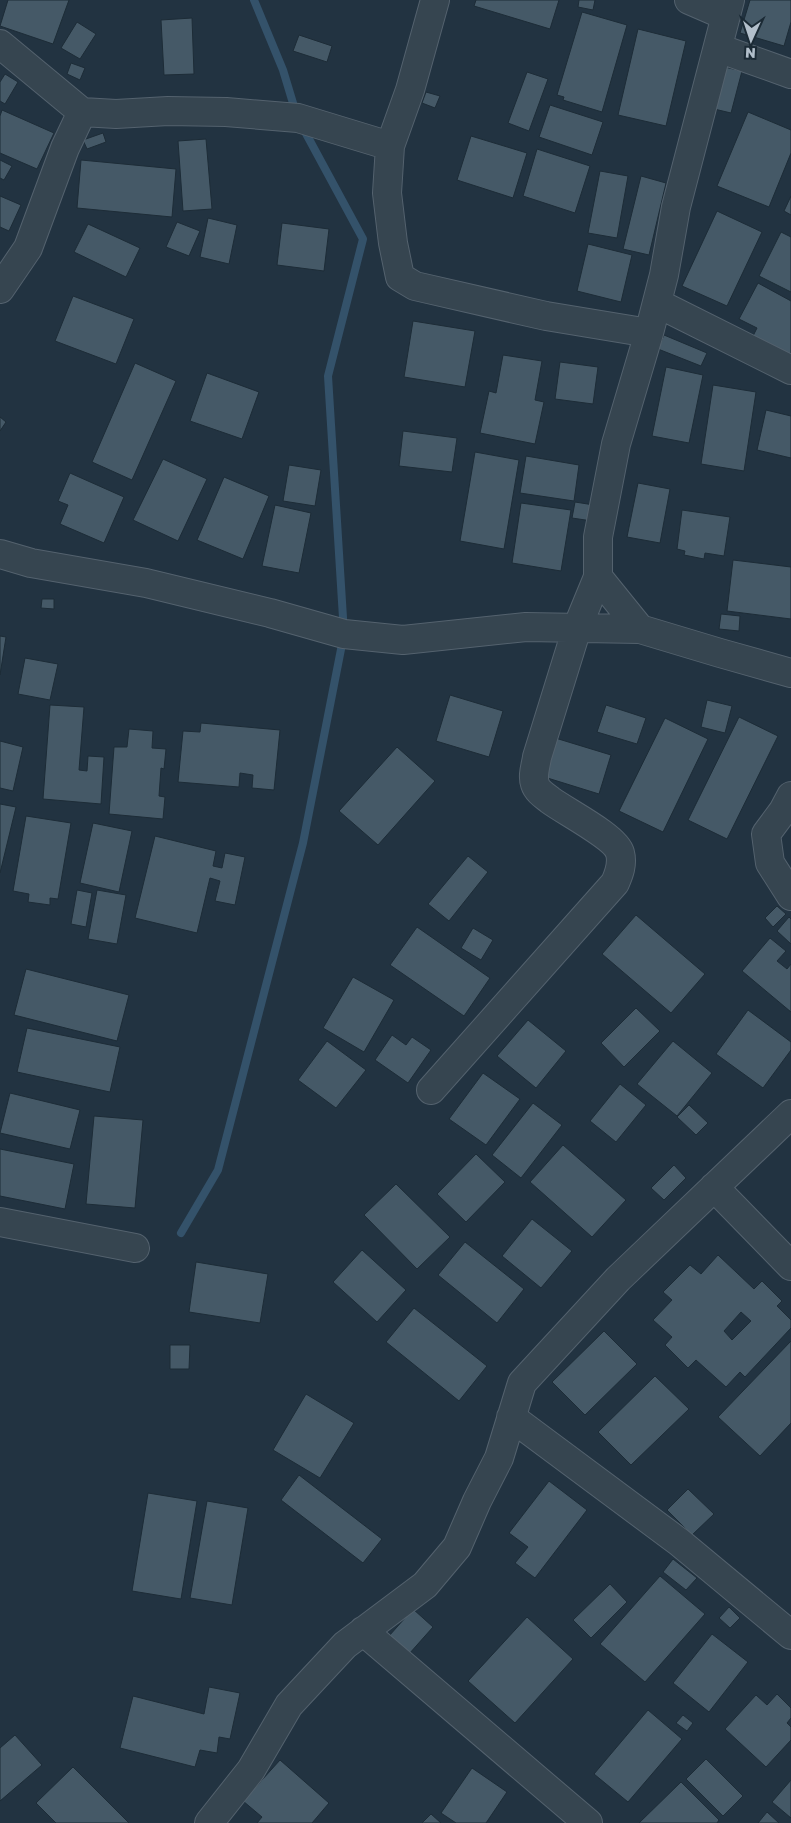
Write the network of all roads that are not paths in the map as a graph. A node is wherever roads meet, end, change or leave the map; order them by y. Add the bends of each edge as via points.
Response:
1 (435, 0) edge
2 (689, 0) edge
3 (728, 8) edge
4 (0, 44) edge
5 (718, 48) junction
6 (791, 74) edge
7 (82, 112) junction
8 (390, 146) junction
9 (0, 289) edge
10 (657, 303) junction
11 (649, 333) junction
12 (791, 370) edge
13 (0, 554) edge
14 (598, 577) junction
15 (577, 628) junction
16 (640, 629) junction
17 (791, 673) edge
18 (791, 796) edge
19 (791, 896) edge
20 (431, 1090) dead end
21 (791, 1114) edge
22 (714, 1187) junction
23 (0, 1222) edge
24 (135, 1248) dead end
25 (791, 1266) edge
26 (511, 1417) junction
27 (363, 1631) junction
28 (791, 1635) edge
29 (209, 1823) edge
30 (588, 1823) edge

1 - 8 street via 410,90
2 - 3 street
3 - 5 street
4 - 7 street
5 - 6 street
5 - 10 street via 676,206
7 - 8 street via 226,112 298,118
7 - 9 street via 65,148 28,248
8 - 11 street via 387,193 400,277 415,286 546,316
10 - 11 street
10 - 12 street
11 - 14 street via 616,444 598,537
13 - 15 street via 31,563 146,583 344,634 403,640 526,627
14 - 15 street
14 - 16 street
15 - 16 street
15 - 20 street via 537,757 535,784 540,792 559,806 614,842 620,853 620,874
16 - 17 street
18 - 19 street via 766,834 770,863
21 - 22 street
22 - 25 street
22 - 26 street via 618,1279 522,1383
23 - 24 street
26 - 27 street via 499,1458 457,1547 425,1585
26 - 28 street via 679,1542
27 - 29 street via 345,1645 289,1705 251,1770
27 - 30 street

